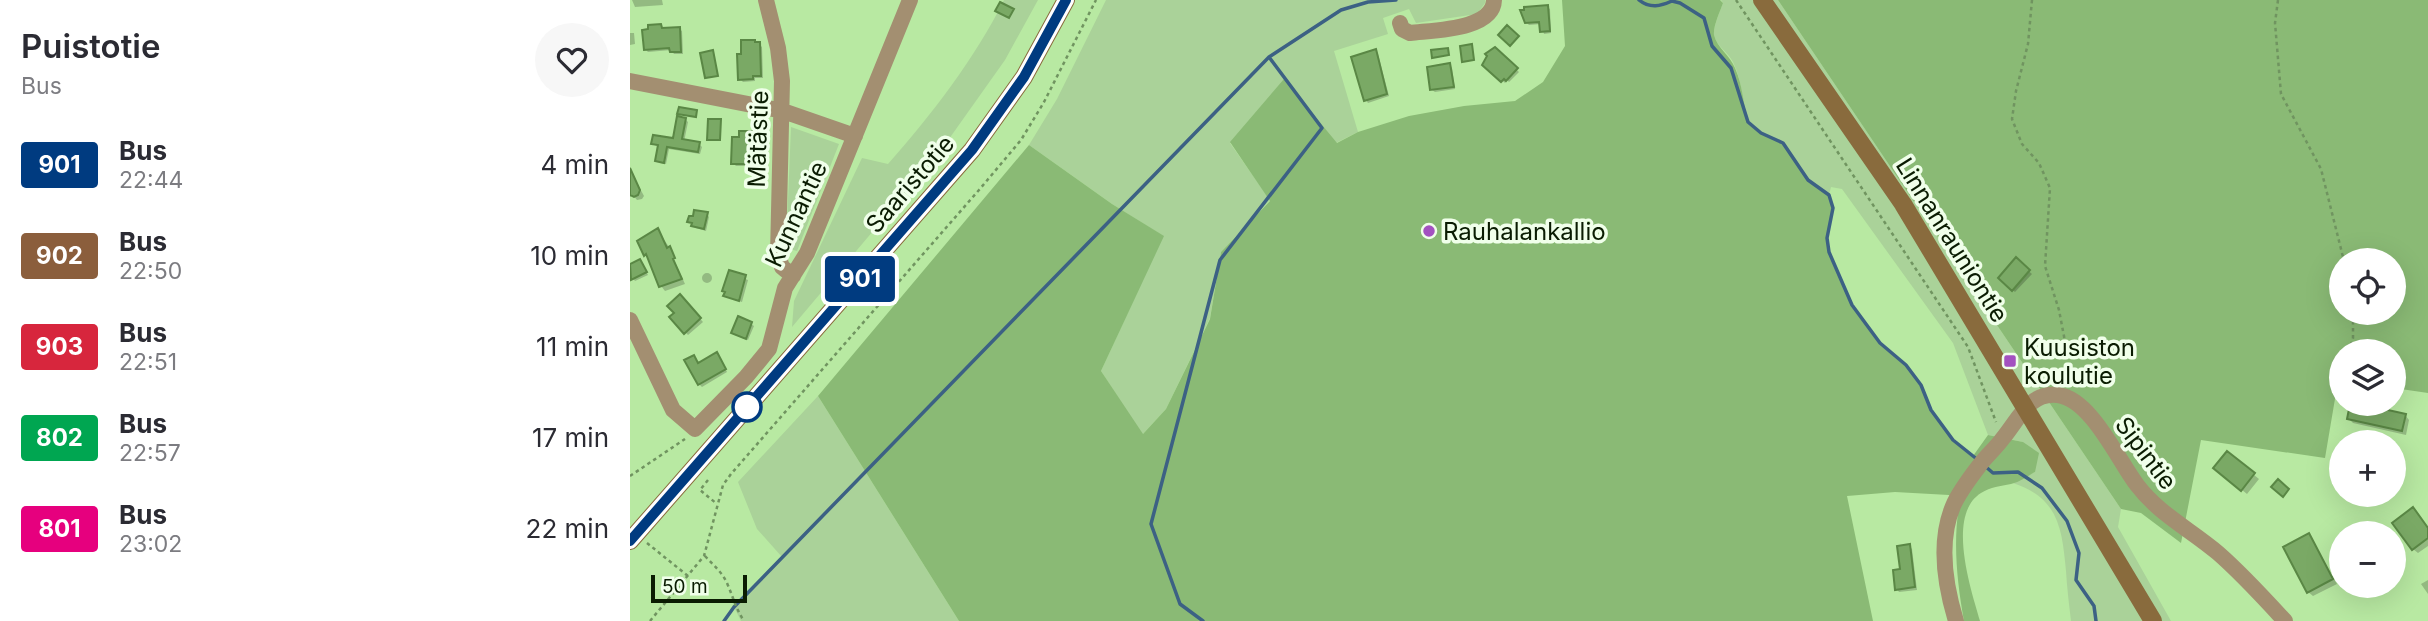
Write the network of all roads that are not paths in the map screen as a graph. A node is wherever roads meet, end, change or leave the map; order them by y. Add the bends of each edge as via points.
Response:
1 (766, 0) edge
2 (911, 0) edge
3 (1066, 0) edge
4 (1494, 0) edge
5 (1762, 0) edge
6 (1400, 23) dead end
7 (630, 81) edge
8 (783, 111) junction
9 (855, 136) junction
10 (793, 276) junction
11 (630, 320) edge
12 (2026, 407) junction
13 (638, 541) edge
14 (1956, 621) edge
15 (2153, 621) edge
16 (2286, 621) edge

1 - 8 street, Mätästie via 778,48
2 - 9 street, Kunnantie
3 - 13 street, Saaristotie via 1024,77 972,150
4 - 6 street via 1490,13 1473,24 1410,33
5 - 12 street, Linnanrauniontie via 1903,204
7 - 8 street
8 - 9 street
8 - 10 street, Mätästie via 777,244 782,267
9 - 10 street, Kunnantie
10 - 11 street, Kunnantie via 785,288 769,348 695,429 673,410
12 - 14 street via 1953,506 1945,533 1946,589
12 - 15 street, Linnanrauniontie
12 - 16 street, Sipintie via 2047,395 2070,398 2081,406 2148,498 2219,554

